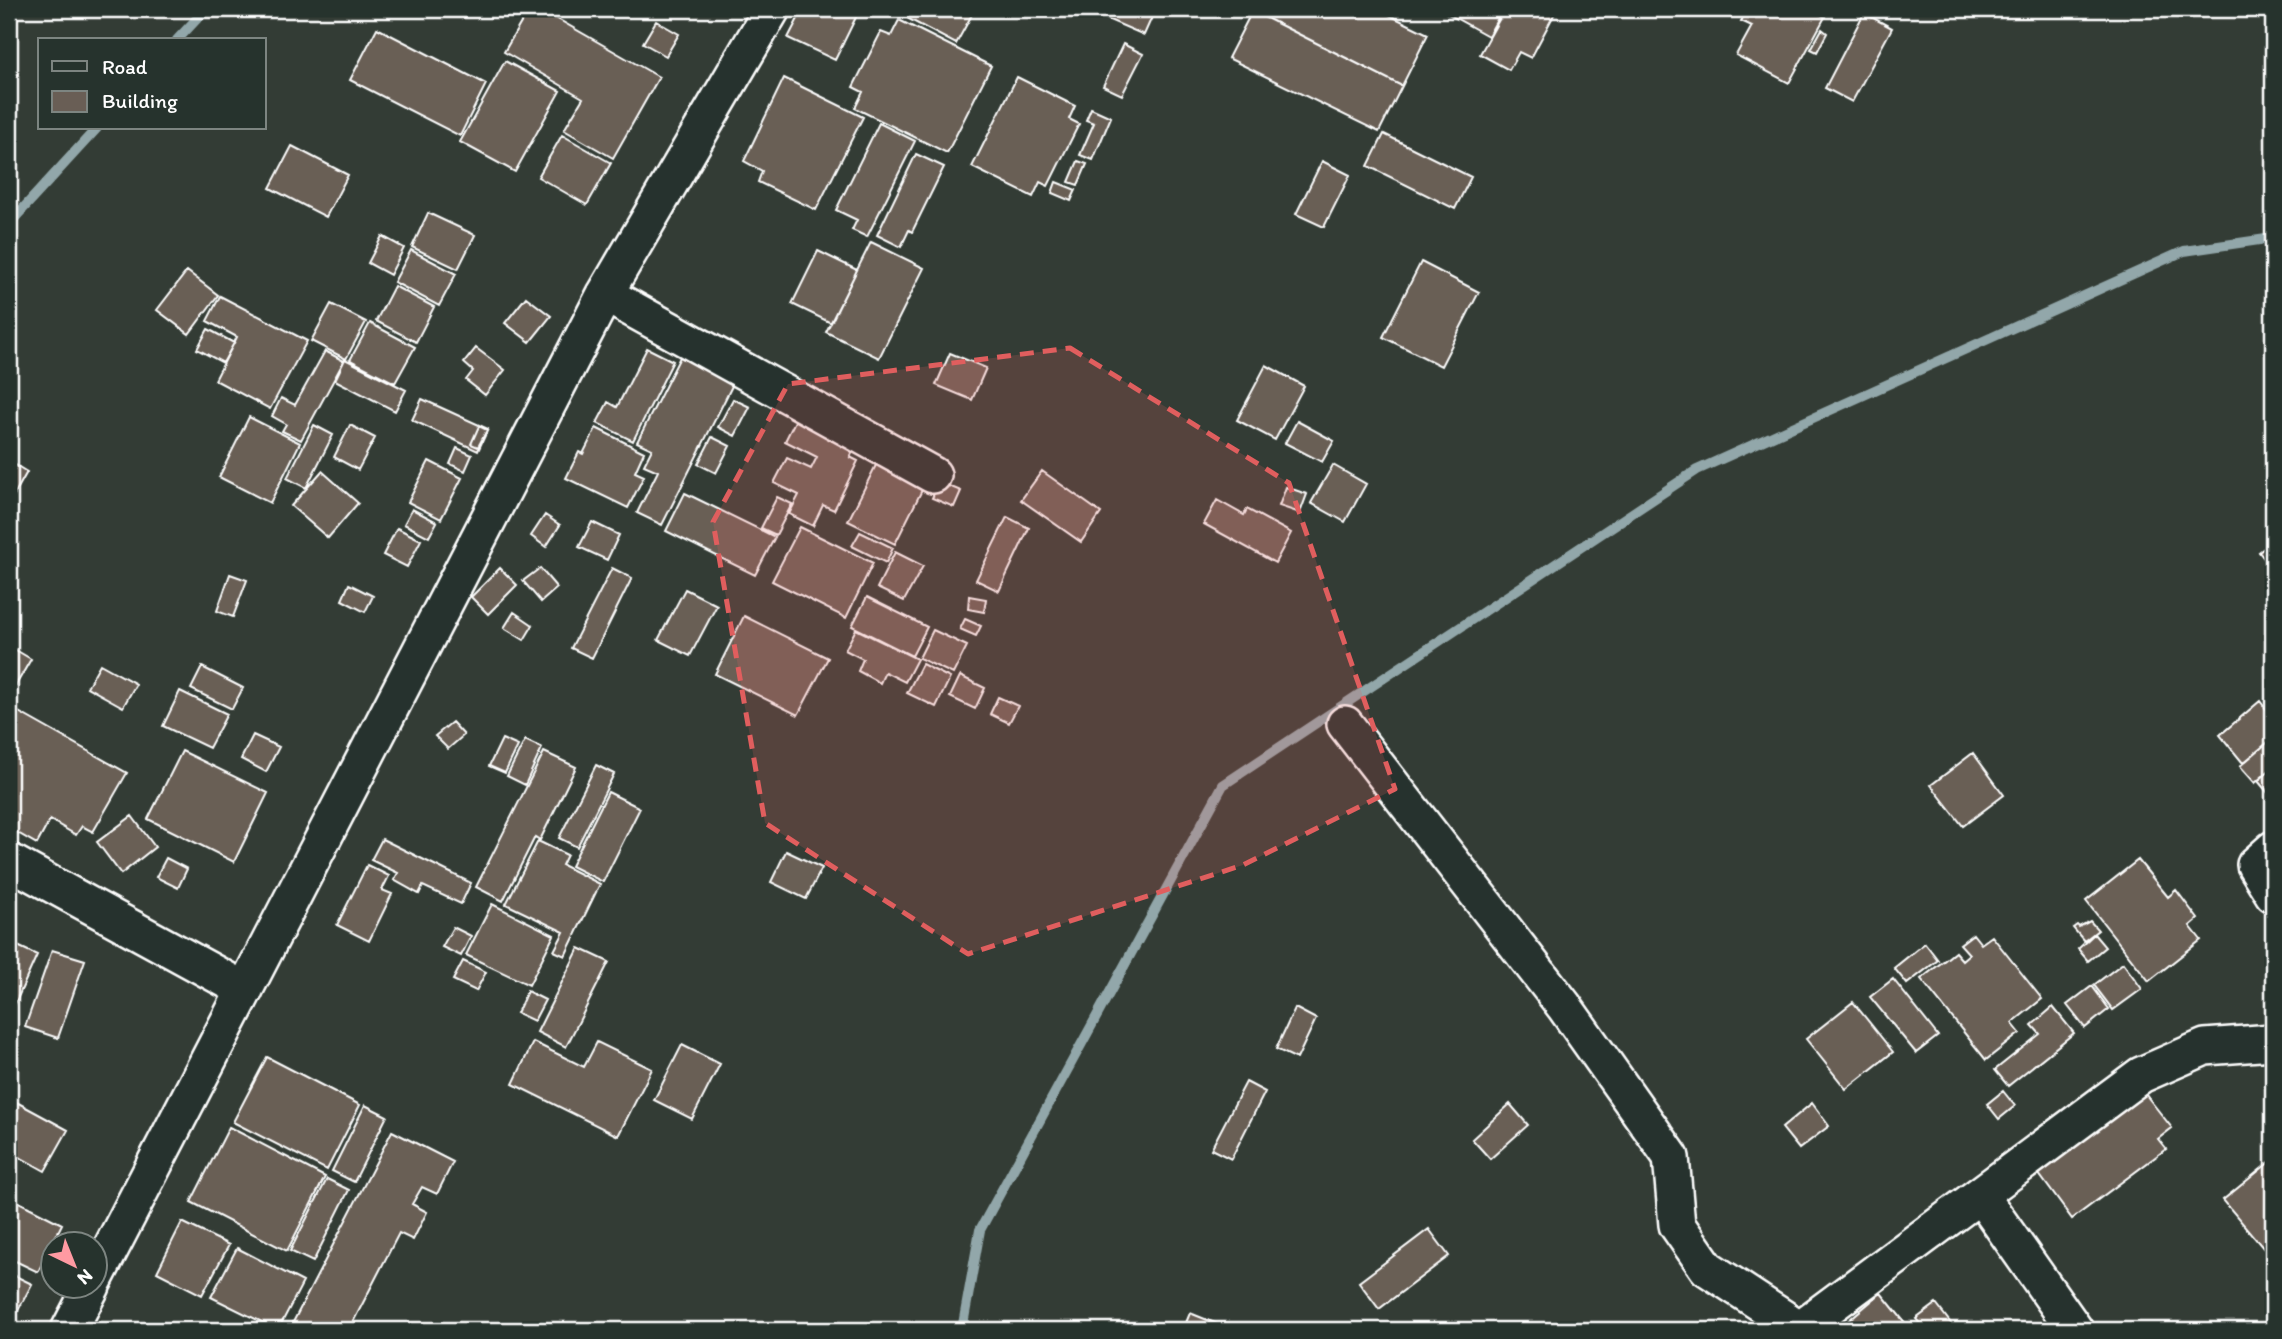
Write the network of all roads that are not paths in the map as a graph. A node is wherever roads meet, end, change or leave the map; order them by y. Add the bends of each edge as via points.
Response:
1 (772, 9) edge
2 (606, 294) junction
3 (933, 475) dead end
4 (1345, 724) dead end
5 (2273, 849) edge
6 (9, 861) edge
7 (2273, 894) edge
8 (245, 990) junction
9 (2273, 1042) edge
10 (1981, 1196) junction
11 (108, 1254) edge
12 (85, 1300) edge
13 (1799, 1329) edge
14 (69, 1330) edge
15 (2075, 1330) edge

1 - 2 street
2 - 3 street
2 - 8 street
4 - 13 street via 1564,1006 1671,1157 1677,1225 1707,1268
5 - 7 street via 2255,865
6 - 8 street
8 - 11 street
9 - 10 street via 2205,1047 2141,1074
10 - 13 street
10 - 15 street
12 - 14 street

